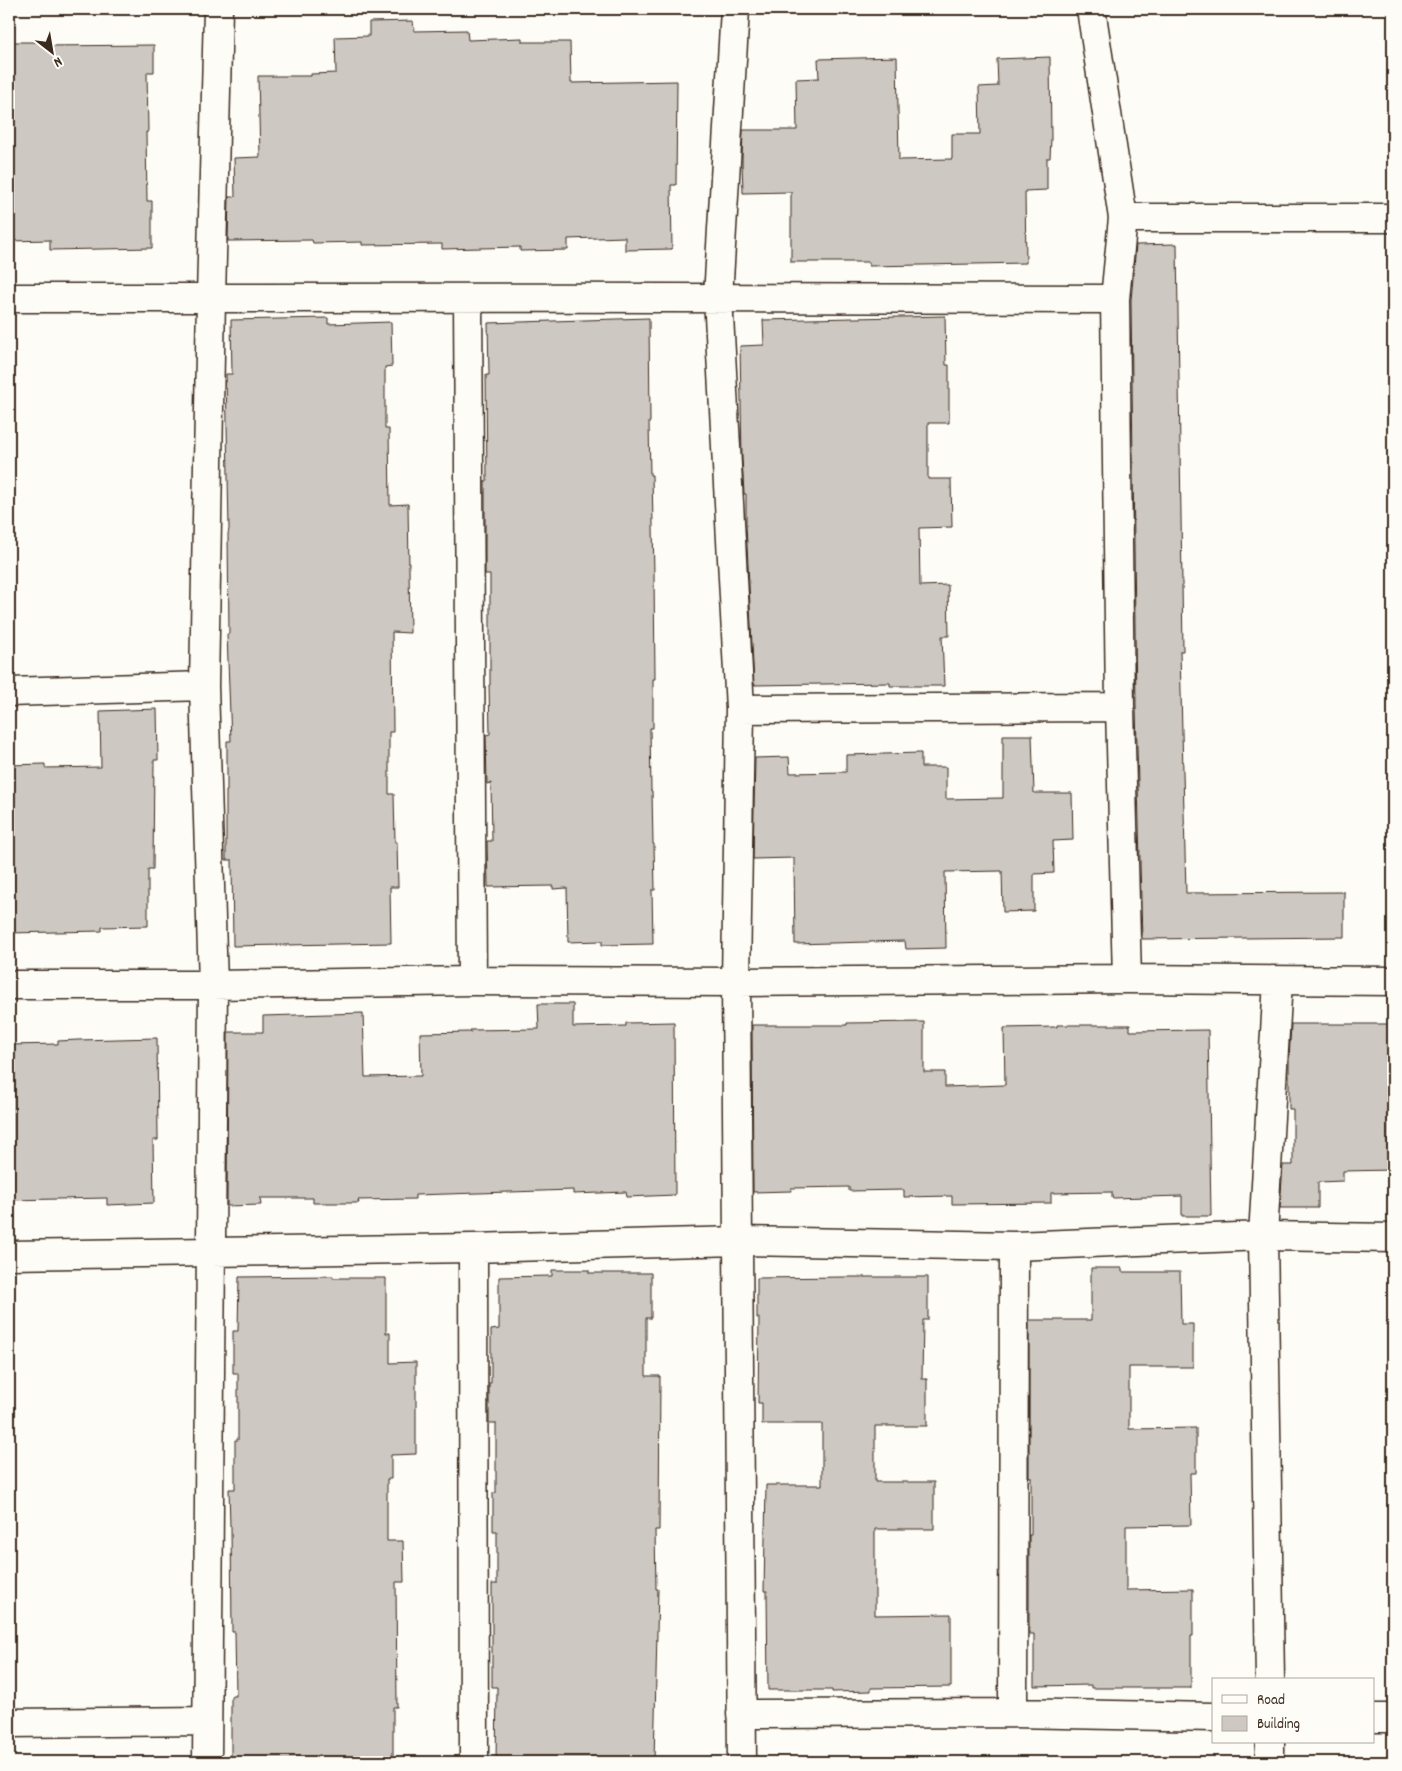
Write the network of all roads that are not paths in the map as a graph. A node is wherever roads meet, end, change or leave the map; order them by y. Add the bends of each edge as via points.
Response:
1 (218, 9) edge
2 (735, 9) edge
3 (1091, 9) edge
4 (1123, 218) junction
5 (1393, 218) edge
6 (718, 297) junction
7 (9, 298) edge
8 (210, 298) junction
9 (468, 298) junction
10 (1115, 299) junction
11 (204, 686) junction
12 (9, 692) edge
13 (1120, 708) junction
14 (740, 709) junction
15 (1127, 979) junction
16 (472, 981) junction
17 (1278, 981) junction
18 (1393, 981) edge
19 (736, 982) junction
20 (9, 985) edge
21 (213, 985) junction
22 (1264, 1236) junction
23 (1393, 1238) edge
24 (738, 1241) junction
25 (1014, 1246) junction
26 (473, 1248) junction
27 (212, 1252) junction
28 (9, 1255) edge
29 (1270, 1678) edge
30 (1013, 1713) junction
31 (741, 1714) junction
32 (1212, 1717) edge
33 (1374, 1718) edge
34 (1393, 1718) edge
35 (206, 1721) junction
36 (9, 1723) edge
37 (1270, 1744) edge
38 (207, 1762) edge
39 (474, 1762) edge
40 (742, 1762) edge
41 (1270, 1762) edge

1 - 8 street
2 - 6 street
3 - 4 street
4 - 5 street
4 - 10 street
6 - 9 street
6 - 10 street
6 - 14 street
7 - 8 street
8 - 9 street
8 - 11 street
9 - 16 street
10 - 13 street
11 - 12 street
11 - 21 street
13 - 14 street
13 - 15 street
14 - 19 street
15 - 17 street
15 - 19 street
16 - 19 street
16 - 21 street
17 - 18 street
17 - 22 street
19 - 24 street
20 - 21 street
21 - 27 street
22 - 23 street
22 - 25 street
22 - 29 street
24 - 25 street
24 - 26 street
24 - 31 street
25 - 30 street
26 - 27 street
26 - 39 street
27 - 28 street
27 - 35 street
30 - 31 street
30 - 32 street
31 - 40 street
33 - 34 street
35 - 36 street
35 - 38 street
37 - 41 street

